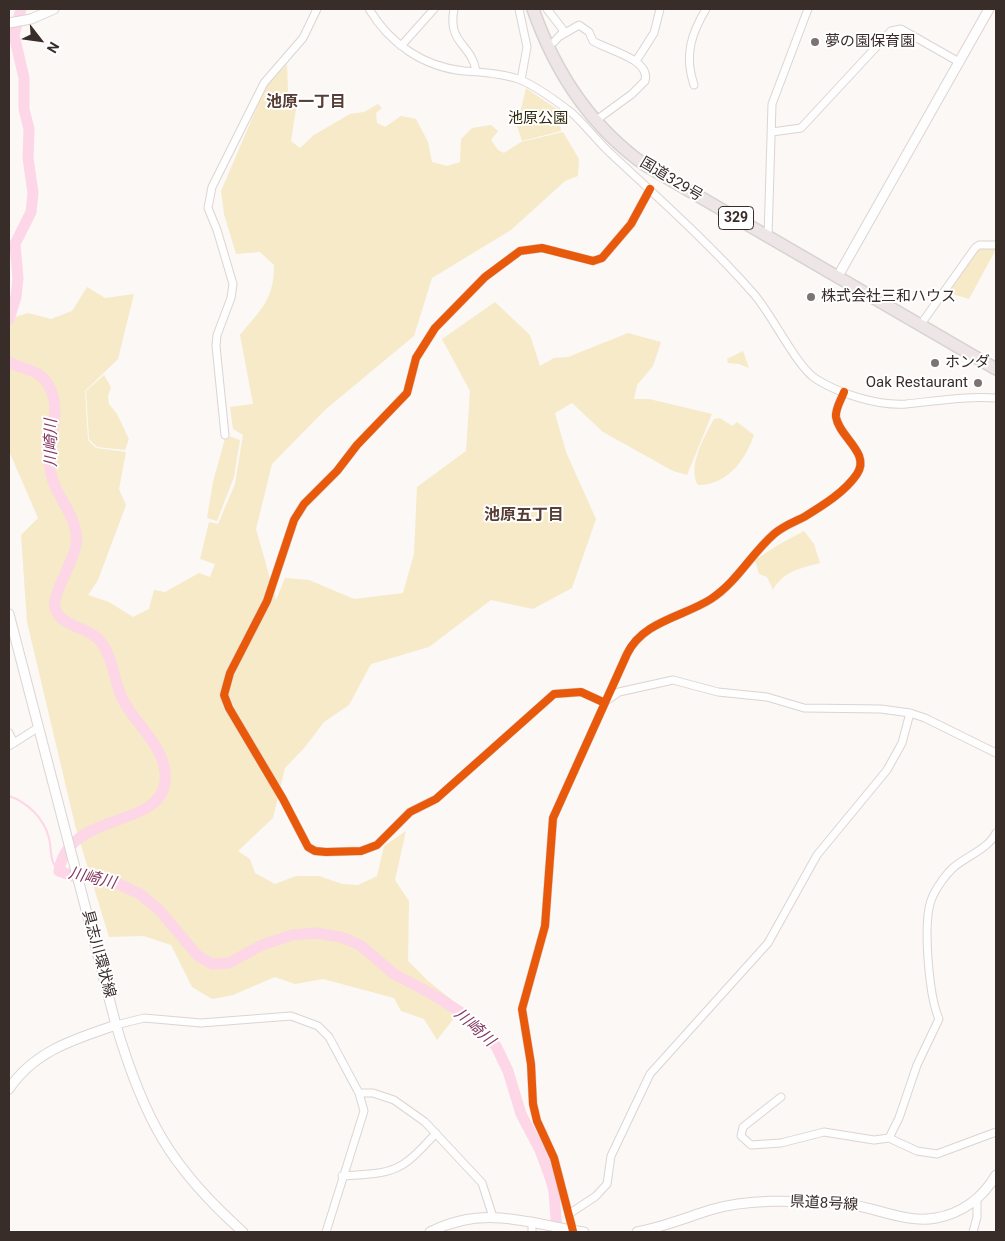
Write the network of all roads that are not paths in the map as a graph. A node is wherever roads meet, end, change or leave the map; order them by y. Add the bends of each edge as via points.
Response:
1 (54, 9) edge
2 (317, 9) edge
3 (370, 9) edge
4 (434, 9) edge
5 (454, 9) edge
6 (519, 9) edge
7 (533, 9) edge
8 (547, 9) edge
9 (660, 9) edge
10 (706, 9) edge
11 (808, 9) edge
12 (989, 9) edge
13 (9, 23) edge
14 (560, 36) junction
15 (401, 46) junction
16 (547, 46) junction
17 (636, 61) junction
18 (959, 62) junction
19 (476, 71) junction
20 (521, 80) junction
21 (694, 85) dead end
22 (595, 121) junction
23 (772, 132) junction
24 (610, 145) junction
25 (650, 189) junction
26 (768, 237) junction
27 (996, 245) edge
28 (838, 276) junction
29 (920, 324) junction
30 (996, 369) edge
31 (844, 392) junction
32 (996, 398) edge
33 (225, 435) dead end
34 (9, 614) edge
35 (605, 703) junction
36 (910, 713) junction
37 (39, 727) junction
38 (9, 732) edge
39 (11, 744) edge
40 (996, 754) edge
41 (996, 833) edge
42 (116, 1025) junction
43 (9, 1089) edge
44 (358, 1093) junction
45 (781, 1097) dead end
46 (996, 1132) edge
47 (436, 1133) junction
48 (889, 1138) junction
49 (996, 1175) edge
50 (342, 1176) junction
51 (977, 1200) junction
52 (569, 1214) junction
53 (493, 1217) junction
54 (534, 1222) junction
55 (569, 1230) junction
56 (243, 1232) edge
57 (326, 1232) edge
58 (430, 1232) edge
59 (532, 1232) edge
60 (584, 1232) edge
61 (637, 1232) edge
62 (973, 1232) edge

1 - 13 main road via 23,22
2 - 33 street via 303,38 264,83 212,187 208,208 233,284 216,346
3 - 15 street
4 - 15 street
5 - 19 street via 455,36 475,64
6 - 20 street via 528,47
7 - 16 highway, 国道329号 / 329
8 - 14 street via 564,31
9 - 17 street via 654,33
10 - 21 street via 690,40 688,59
11 - 23 street via 772,104
12 - 18 main road
14 - 16 street
14 - 17 street via 579,25 589,32 593,41
15 - 19 street via 425,61 446,68
16 - 22 highway, 国道329号 / 329 via 558,68
17 - 22 street via 645,72 645,81
18 - 23 street via 901,29 891,32 801,128
18 - 28 main road
19 - 20 street
20 - 24 street via 572,113
22 - 24 highway, 国道329号 / 329
23 - 26 street
24 - 25 street
24 - 26 highway, 国道329号 / 329
25 - 31 street via 754,294 810,375
25 - 35 street via 631,224 602,258 593,260 542,248 520,250 485,277 435,328 416,358 407,393 310,497 297,516 271,591 230,673 224,695 228,708 283,799 303,840 315,851 326,852 361,851 377,845 410,812 436,799 554,694 581,692
26 - 28 highway, 国道329号 / 329
27 - 29 street via 975,248
28 - 29 highway, 国道329号 / 329
29 - 30 highway, 国道329号 / 329
31 - 32 street via 904,404 955,398
31 - 35 street via 836,417 859,455 860,467 856,475 823,504 775,533 729,586 638,637
34 - 37 main road, 具志川環状線
35 - 36 street via 618,692 673,680 718,692 767,697 804,708 881,709
35 - 52 street via 553,818 545,926 522,1009 535,1112 554,1158
36 - 40 street
36 - 52 street via 902,743 887,770 817,855 768,943 650,1074 611,1156 607,1184 596,1196
37 - 39 street
37 - 42 main road, 具志川環状線
38 - 39 street
41 - 48 street via 978,851 954,867 932,897 928,912 930,975 933,1005 939,1019
42 - 43 main road via 70,1041 40,1056
42 - 44 street via 144,1018 202,1023 291,1016 318,1026 330,1037
42 - 56 main road, 具志川環状線 via 135,1085 162,1142 203,1195
44 - 47 street via 373,1093 394,1100
44 - 50 street via 364,1111
45 - 48 street via 743,1127 741,1136 751,1144 781,1143 824,1132 874,1140
46 - 48 street via 937,1154 917,1151
47 - 50 street via 401,1167 384,1174
47 - 53 street via 482,1183
49 - 51 main road, 県道8号線
50 - 57 street
51 - 61 main road, 県道8号線 via 952,1213 923,1220 840,1203 743,1204 710,1210 661,1228
51 - 62 street
52 - 55 street
53 - 54 main road
53 - 58 main road via 460,1221
54 - 55 main road
54 - 59 street
55 - 60 main road

